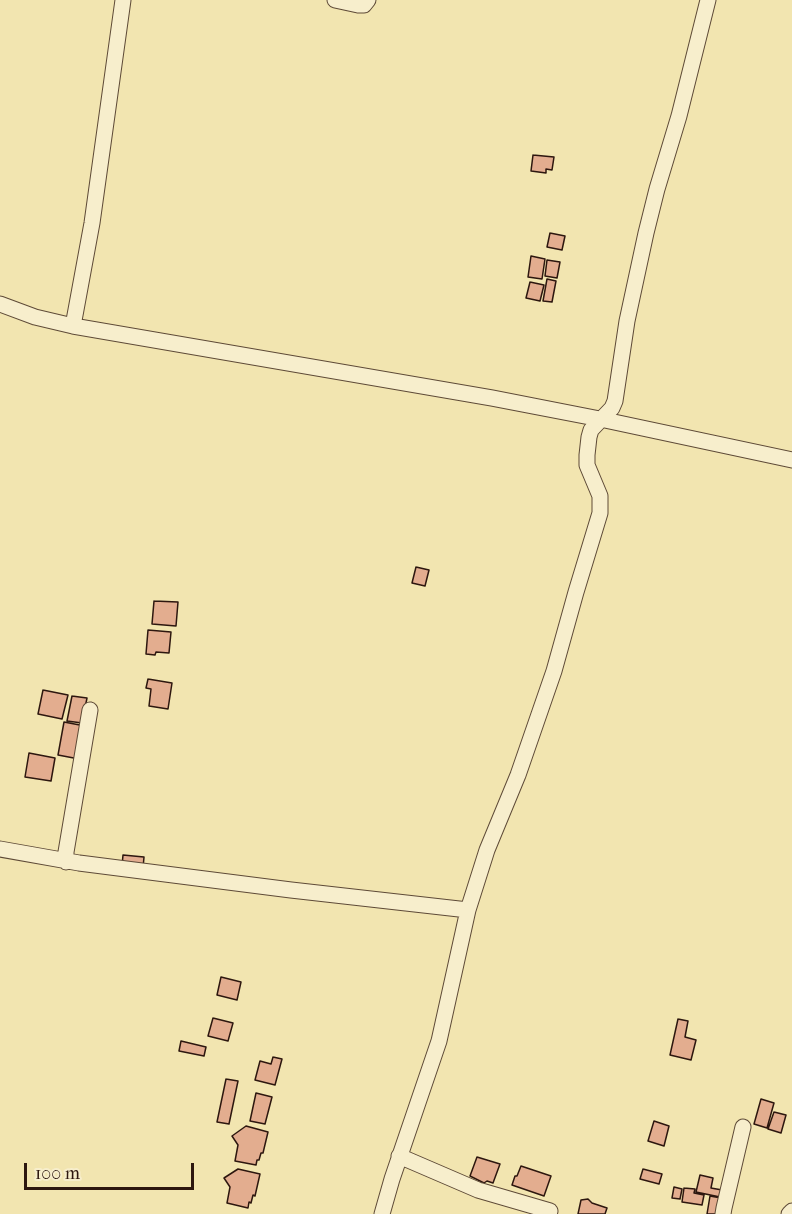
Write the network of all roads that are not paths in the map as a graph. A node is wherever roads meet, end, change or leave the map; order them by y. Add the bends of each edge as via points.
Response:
1 (123, 0) edge
2 (335, 0) edge
3 (368, 0) edge
4 (708, 0) edge
5 (0, 304) edge
6 (73, 326) junction
7 (600, 419) junction
8 (792, 460) edge
9 (90, 710) dead end
10 (0, 849) edge
11 (66, 861) junction
12 (468, 910) junction
13 (743, 1127) dead end
14 (399, 1156) junction
15 (550, 1211) dead end
16 (382, 1214) edge
17 (723, 1214) edge

1 - 6 street via 92,223
2 - 3 street via 358,5
4 - 7 street via 646,233 615,401
5 - 6 street
6 - 7 street
7 - 8 street
7 - 12 street via 591,430 587,455 588,470 600,496 598,520 554,671
9 - 11 street
10 - 11 street
11 - 12 street
12 - 14 street via 439,1041
13 - 17 street
14 - 15 street via 478,1190
14 - 16 street

